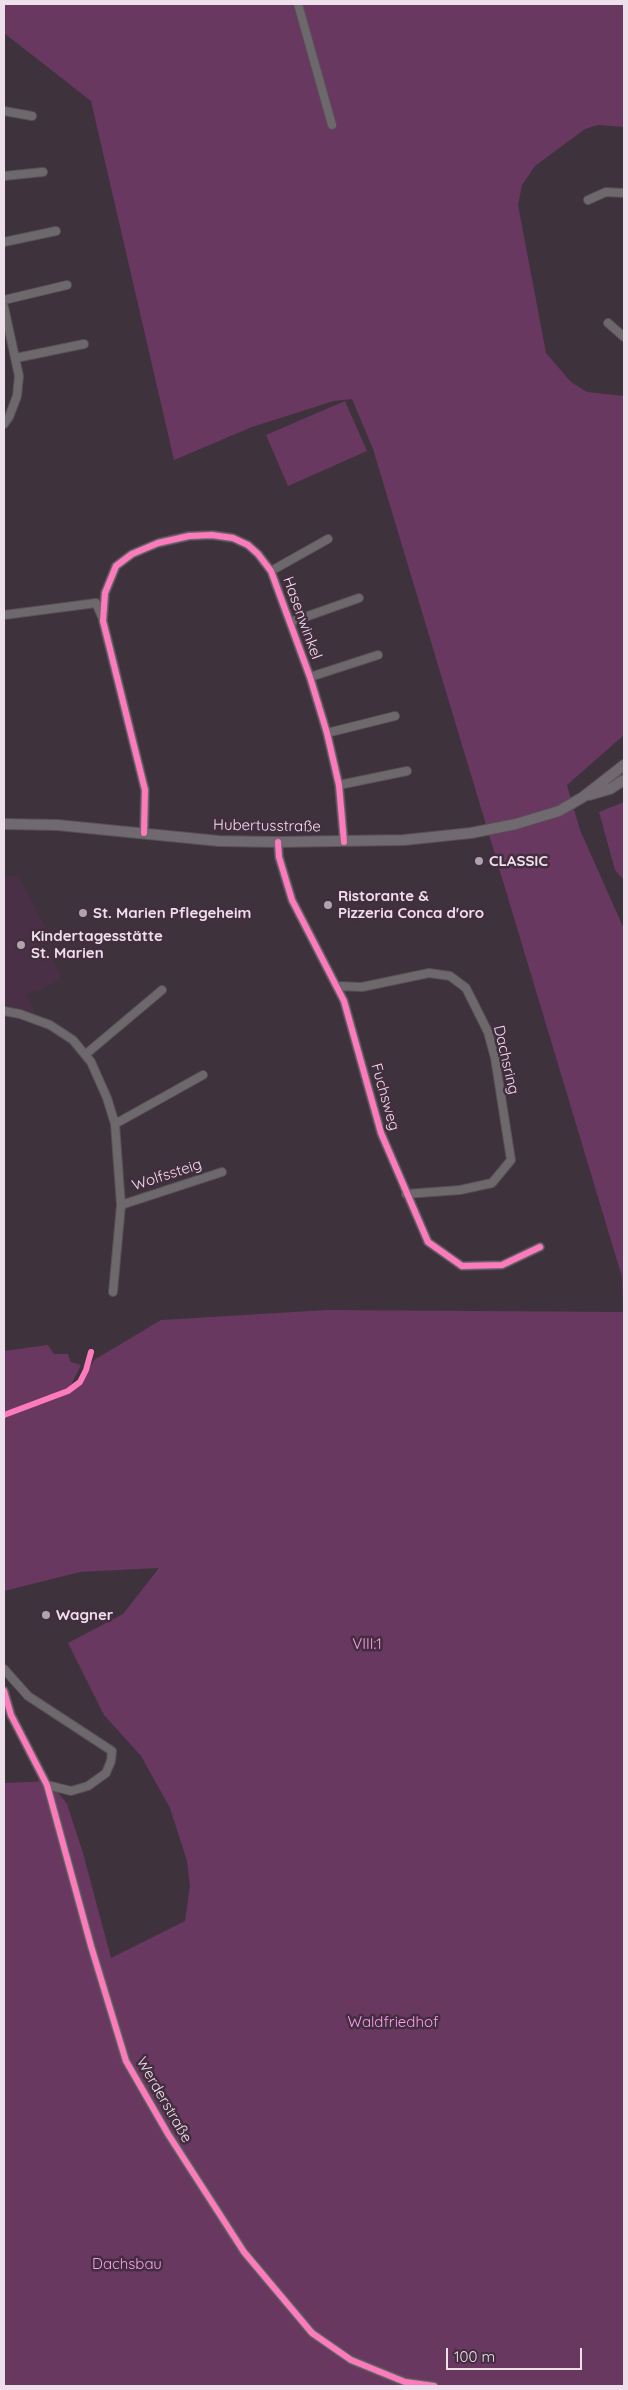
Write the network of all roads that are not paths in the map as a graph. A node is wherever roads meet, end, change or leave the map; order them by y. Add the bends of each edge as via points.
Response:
1 (298, 4) edge
2 (4, 111) edge
3 (32, 116) dead end
4 (332, 125) dead end
5 (43, 172) dead end
6 (4, 176) edge
7 (624, 193) edge
8 (588, 200) dead end
9 (56, 231) dead end
10 (4, 242) edge
11 (67, 285) dead end
12 (4, 300) edge
13 (4, 307) edge
14 (608, 322) dead end
15 (624, 337) edge
16 (84, 344) dead end
17 (16, 358) junction
18 (4, 424) edge
19 (328, 539) dead end
20 (271, 571) junction
21 (359, 598) dead end
22 (4, 615) edge
23 (103, 621) junction
24 (290, 622) junction
25 (378, 656) dead end
26 (310, 678) junction
27 (395, 716) dead end
28 (327, 732) junction
29 (624, 764) edge
30 (407, 771) dead end
31 (624, 780) edge
32 (338, 785) junction
33 (583, 797) junction
34 (4, 824) edge
35 (144, 833) junction
36 (278, 842) junction
37 (344, 842) junction
38 (337, 986) junction
39 (162, 990) dead end
40 (4, 1011) edge
41 (86, 1054) junction
42 (203, 1075) dead end
43 (115, 1124) junction
44 (222, 1172) dead end
45 (406, 1194) junction
46 (121, 1205) junction
47 (540, 1247) dead end
48 (113, 1292) dead end
49 (4, 1669) edge
50 (4, 1691) edge
51 (47, 1785) junction
52 (434, 2386) edge

1 - 4 street
2 - 3 street
5 - 6 street
7 - 8 street via 606,192
9 - 10 street
11 - 12 street
13 - 17 street
14 - 15 street
16 - 17 street
17 - 18 street via 19,376 17,396
19 - 20 street, Hasenwinkel
20 - 23 street, Hasenwinkel via 248,545 232,538 189,536 158,543 132,554 116,566 105,593
20 - 24 street, Hasenwinkel
21 - 24 street, Hasenwinkel
22 - 23 street, Hasenwinkel via 96,603
23 - 35 street, Hasenwinkel via 141,767 145,790
24 - 26 street, Hasenwinkel
25 - 26 street, Hasenwinkel
26 - 28 street, Hasenwinkel
27 - 28 street
28 - 32 street, Hasenwinkel
29 - 33 street, Hubertusstraße
30 - 32 street
31 - 33 street, Hubertusstraße via 610,789
32 - 37 street, Hasenwinkel
33 - 37 street, Hubertusstraße via 559,811 471,833
34 - 35 street, Hubertusstraße
35 - 36 street, Hubertusstraße via 219,841
36 - 37 street, Hubertusstraße
36 - 38 street, Fuchsweg via 279,857 292,900
38 - 45 street, Fuchsweg via 381,1133
38 - 45 street, Dachsring via 362,987 429,973 450,976 466,988 488,1032 511,1160 492,1182 460,1190
39 - 41 street
40 - 41 street, Wolfssteig via 50,1026 73,1040
41 - 43 street, Wolfssteig via 98,1076
42 - 43 street
43 - 46 street, Wolfssteig
44 - 46 street, Wolfssteig
45 - 47 street, Fuchsweg via 428,1242 462,1266 502,1265
46 - 48 street, Wolfssteig
49 - 51 street via 28,1696 112,1751 106,1773 88,1786 71,1790
50 - 51 street, Werderstraße via 11,1715
51 - 52 street, Werderstraße via 126,2061 244,2252 312,2333 352,2360 405,2382

